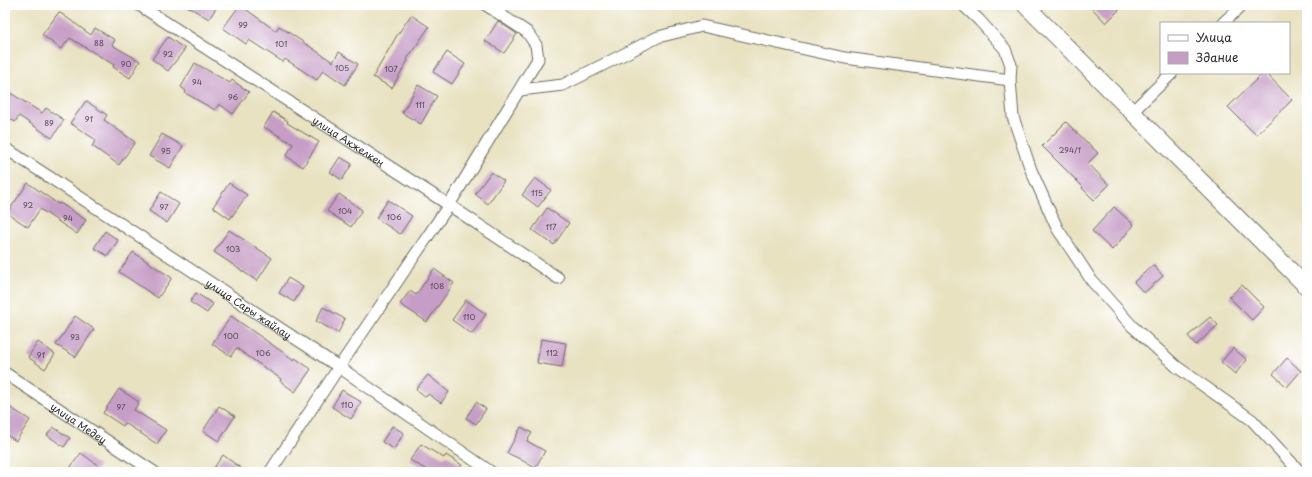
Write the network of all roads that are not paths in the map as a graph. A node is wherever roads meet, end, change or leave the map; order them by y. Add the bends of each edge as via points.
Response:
1 (139, 5) edge
2 (486, 5) edge
3 (963, 5) edge
4 (1025, 5) edge
5 (1242, 5) edge
6 (1224, 22) edge
7 (1171, 74) edge
8 (1010, 80) junction
9 (520, 90) junction
10 (1132, 112) junction
11 (5, 148) edge
12 (449, 205) junction
13 (558, 278) dead end
14 (1307, 287) edge
15 (339, 367) junction
16 (5, 373) edge
17 (154, 472) edge
18 (270, 472) edge
19 (491, 472) edge
20 (1300, 472) edge

1 - 12 street, улица Акжелкен
2 - 9 street via 527,32 536,45 538,59
3 - 8 street via 1005,49 1011,65
4 - 10 street
5 - 6 street
7 - 10 street
8 - 9 street via 845,58 702,26 658,37 563,85
8 - 20 street via 1013,118 1031,170 1057,228 1092,281 1138,331 1177,367 1252,420
9 - 12 street
10 - 14 street
11 - 15 street, улица Сары жайлау
12 - 13 street, улица Акжелкен
12 - 15 street
15 - 18 street
15 - 19 street, улица Сары жайлау
16 - 17 street, улица Медеу

